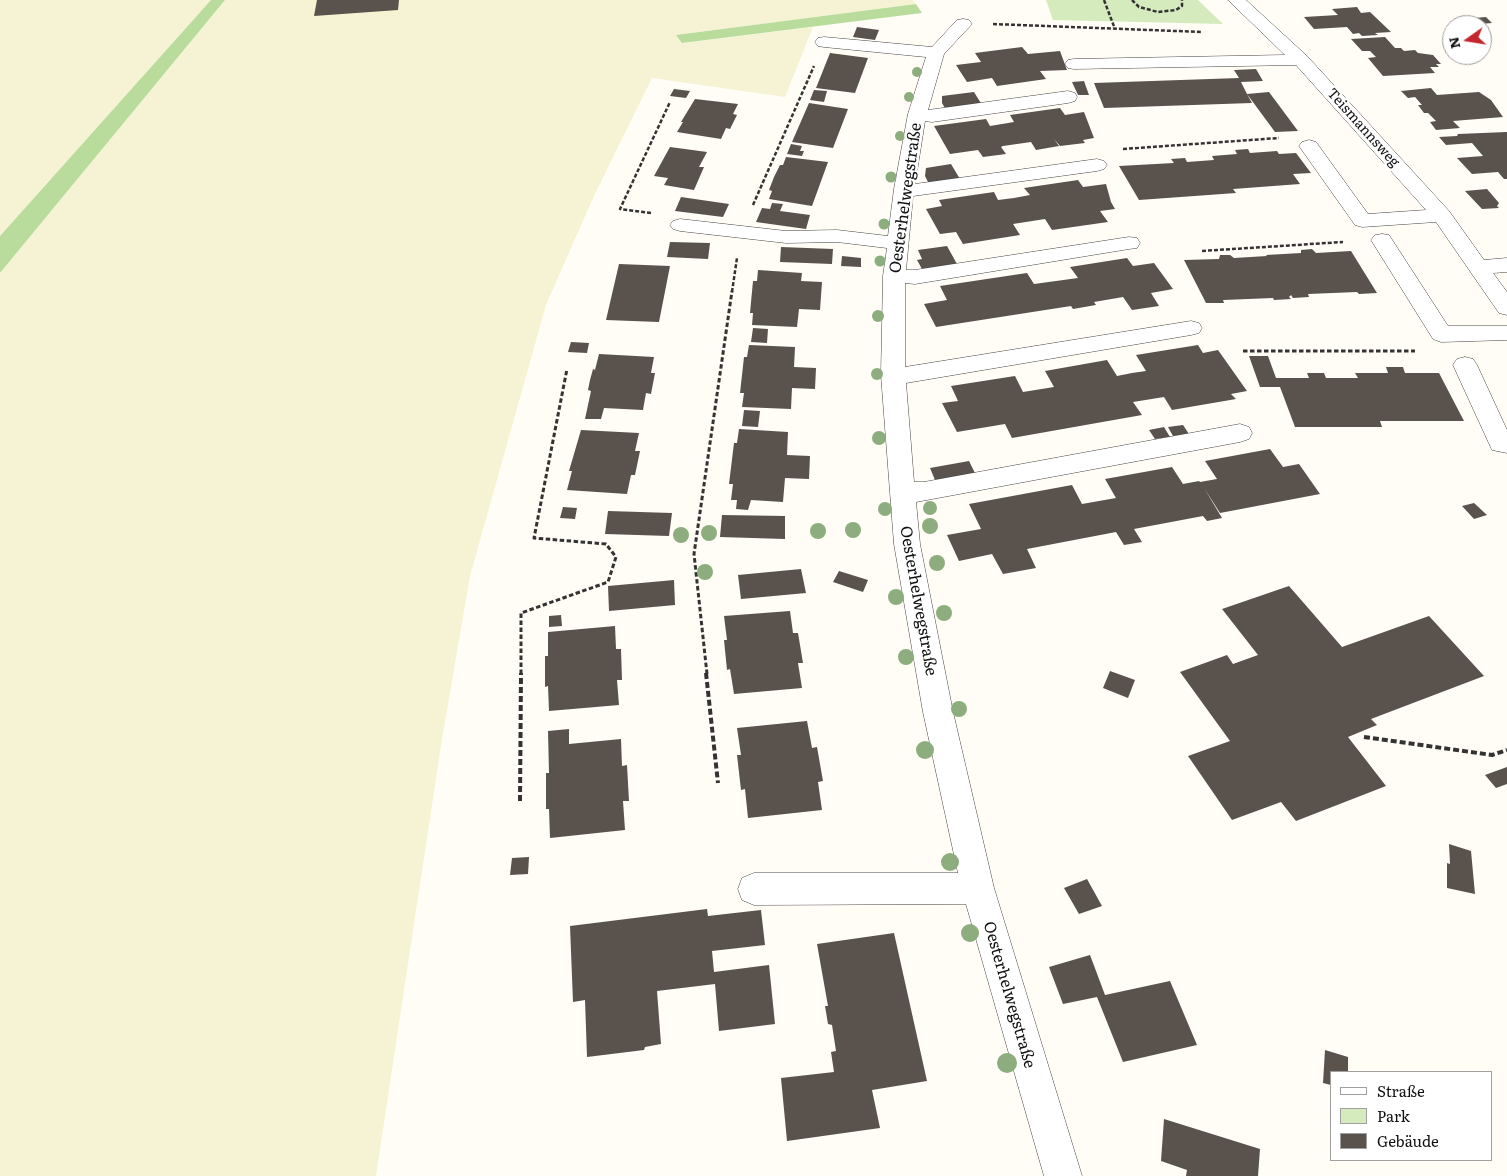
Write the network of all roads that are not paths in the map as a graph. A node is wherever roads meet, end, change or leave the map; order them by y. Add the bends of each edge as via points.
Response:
1 (1236, 0) edge
2 (963, 24) road end
3 (824, 42) road end
4 (936, 53) junction
5 (1301, 60) junction
6 (1074, 64) dead end
7 (1068, 98) dead end
8 (917, 114) junction
9 (1308, 146) dead end
10 (1097, 165) dead end
11 (904, 189) junction
12 (1442, 216) junction
13 (680, 225) road end
14 (1382, 240) road end
15 (897, 243) junction
16 (1129, 243) dead end
17 (1507, 265) edge
18 (1478, 267) junction
19 (894, 276) junction
20 (1507, 308) edge
21 (1191, 328) dead end
22 (1507, 333) edge
23 (1465, 365) road end
24 (893, 375) junction
25 (1240, 432) dead end
26 (1507, 444) edge
27 (902, 492) junction
28 (978, 888) junction
29 (754, 889) dead end
30 (1063, 1176) edge

1 - 5 street, Teismannsweg
2 - 4 street, Oesterhelwegstraße
3 - 4 street
4 - 8 street, Oesterhelwegstraße
5 - 6 street
5 - 12 street, Teismannsweg
7 - 8 street via 932,116
8 - 11 street, Oesterhelwegstraße
9 - 12 street via 1362,220
10 - 11 street via 919,190
11 - 15 street, Oesterhelwegstraße
12 - 18 street, Teismannsweg
13 - 15 street via 786,237 836,236
14 - 22 street via 1441,334
15 - 19 street, Oesterhelwegstraße
16 - 19 street via 915,277
17 - 18 street
18 - 20 street, Teismannsweg
19 - 24 street, Oesterhelwegstraße
21 - 24 street via 914,375
23 - 26 street via 1502,444
24 - 27 street, Oesterhelwegstraße
25 - 27 street via 924,492
27 - 28 street, Oesterhelwegstraße via 907,544 938,712
28 - 29 street
28 - 30 street, Oesterhelwegstraße

